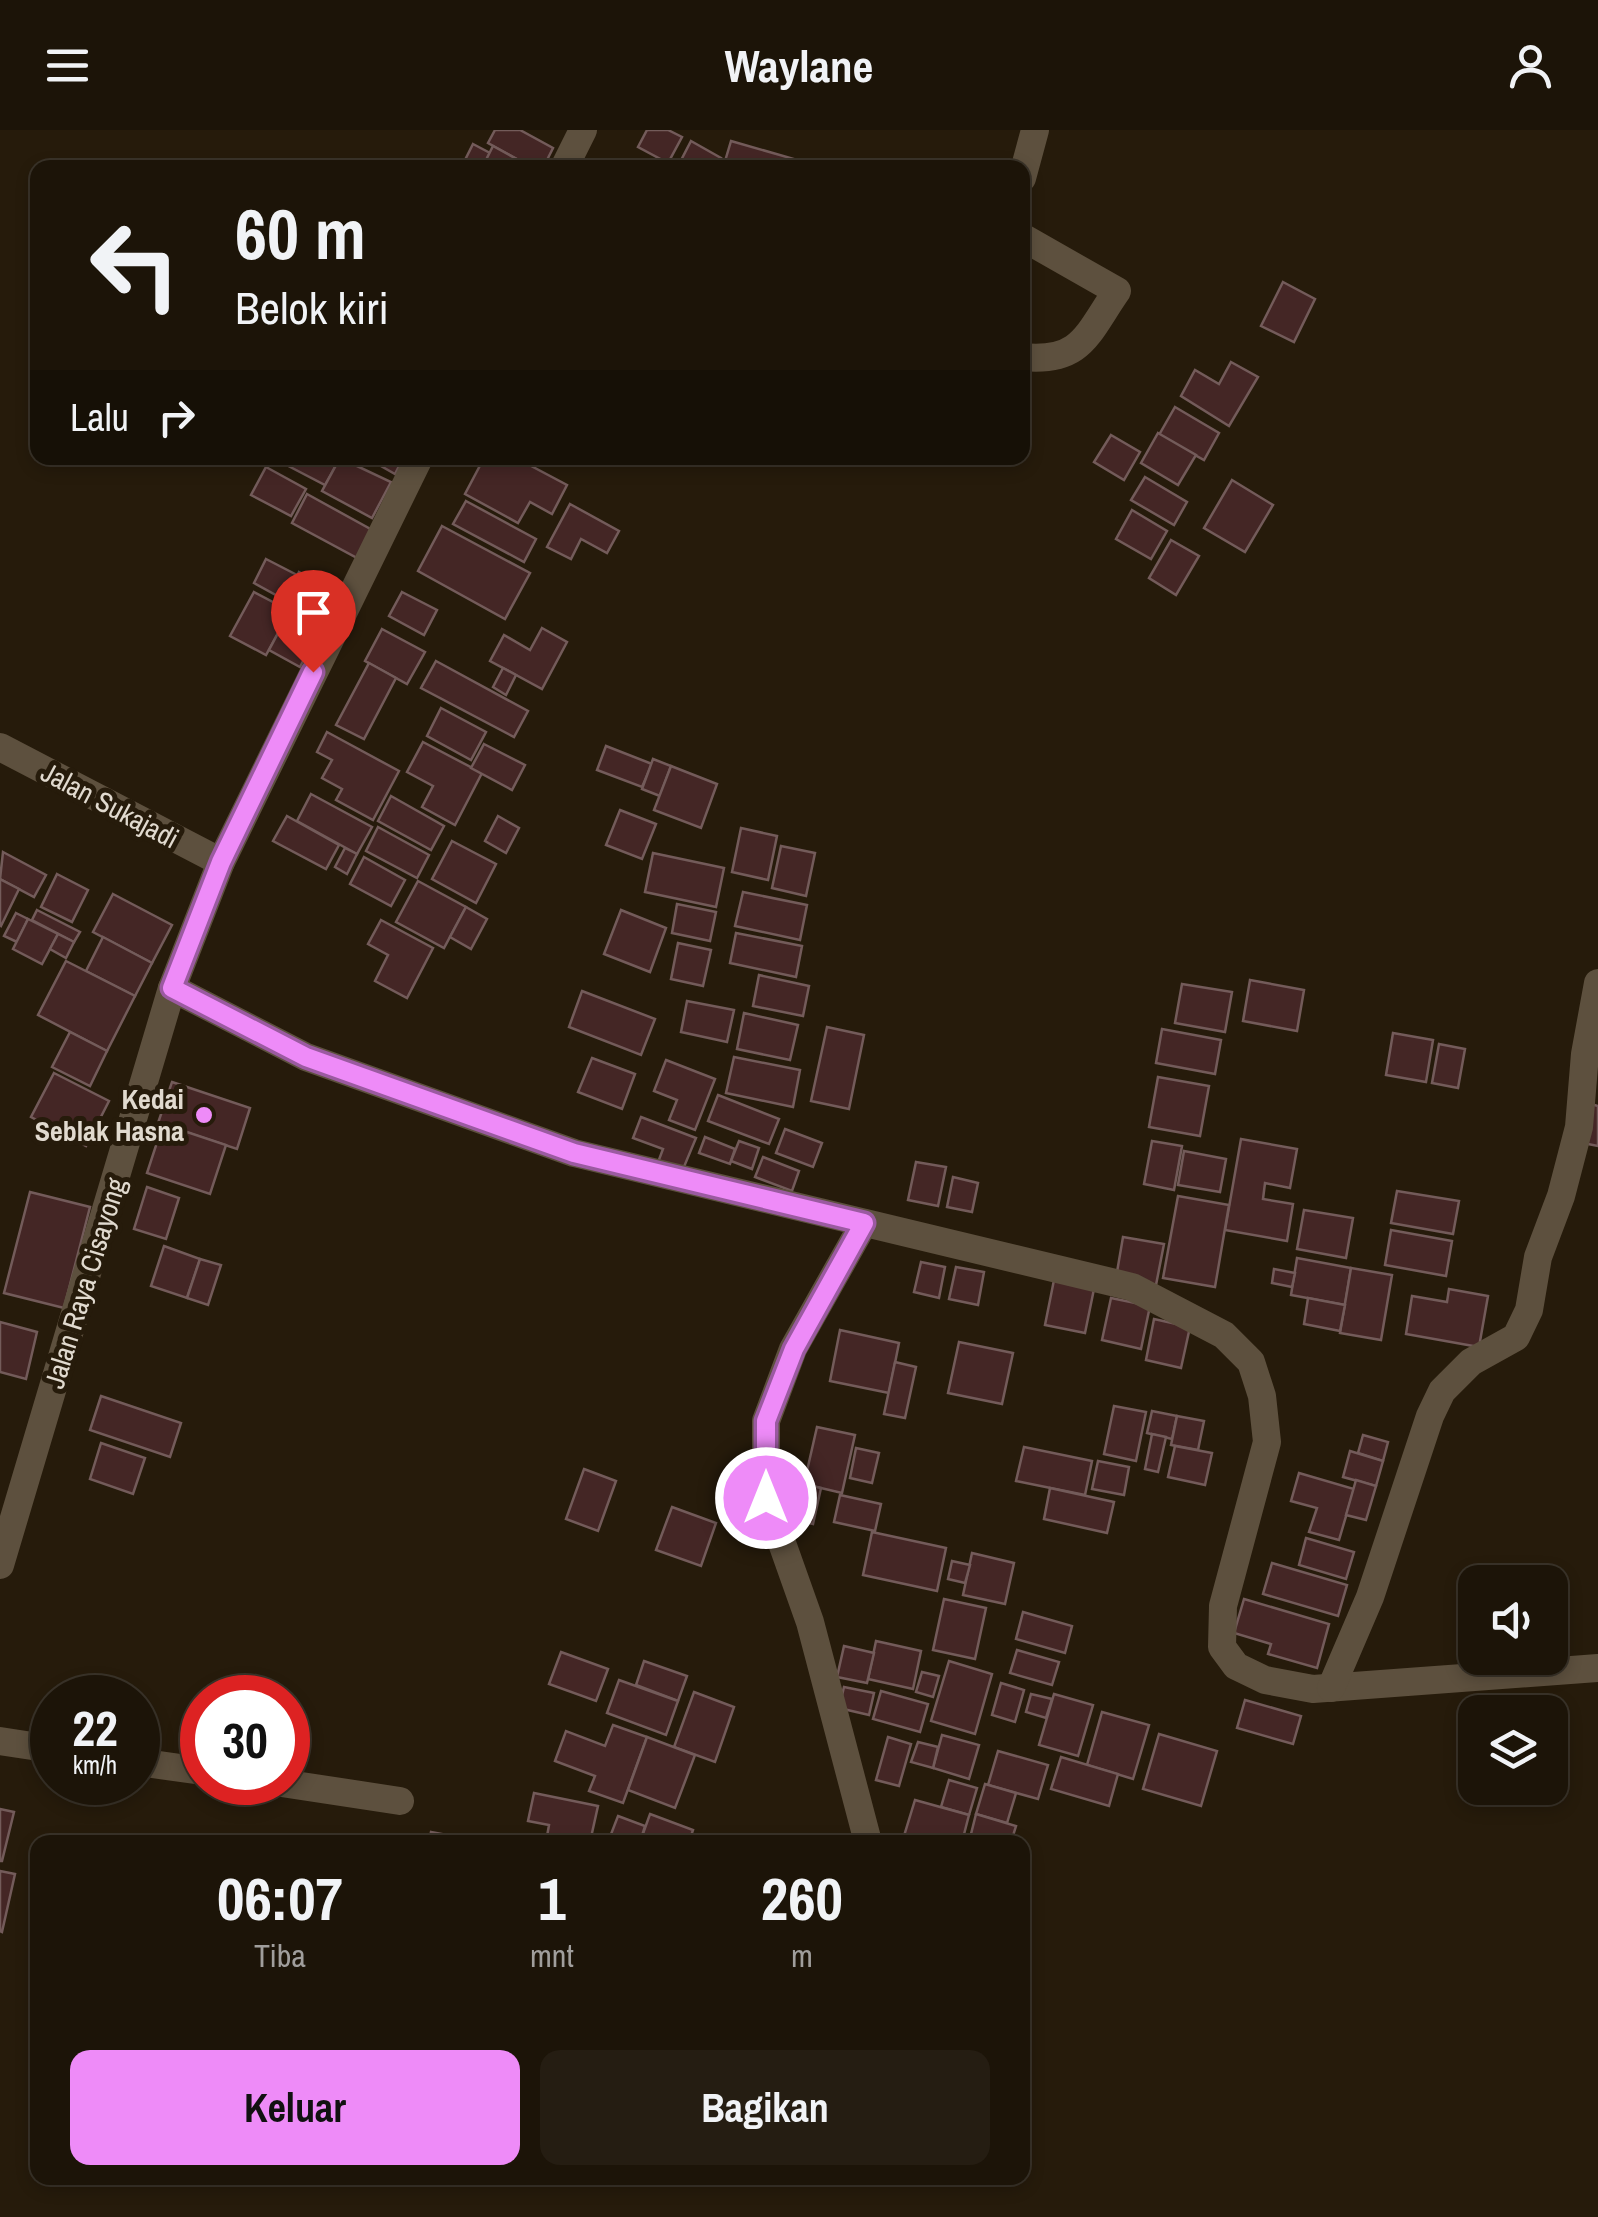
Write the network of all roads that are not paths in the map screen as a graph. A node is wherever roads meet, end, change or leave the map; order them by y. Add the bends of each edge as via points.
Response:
1 (583, 130) edge
2 (1035, 130) edge
3 (568, 160) edge
4 (1027, 160) edge
5 (1030, 241) edge
6 (1030, 357) edge
7 (416, 465) edge
8 (0, 747) edge
9 (221, 862) junction
10 (1598, 983) edge
11 (172, 988) junction
12 (864, 1223) junction
13 (0, 1565) edge
14 (1598, 1668) edge
15 (1331, 1688) junction
16 (0, 1740) edge
17 (30, 1745) edge
18 (310, 1788) edge
19 (400, 1802) dead end
20 (866, 1835) edge

1 - 3 street
2 - 4 street
5 - 6 street via 1117,290 1079,346 1065,356
7 - 9 street, Jalan Raya Cisayong
8 - 9 street, Jalan Sukajadi
9 - 11 street, Jalan Raya Cisayong
10 - 15 street via 1579,1127 1528,1310 1516,1336 1471,1362 1442,1392
11 - 12 street via 306,1057 574,1153
11 - 13 street, Jalan Raya Cisayong
12 - 15 street via 1132,1288 1224,1335 1252,1362 1267,1442 1223,1606 1222,1647 1236,1666 1264,1680
12 - 20 street via 794,1349 766,1421 766,1498 810,1622
14 - 15 street
16 - 17 street
18 - 19 street

